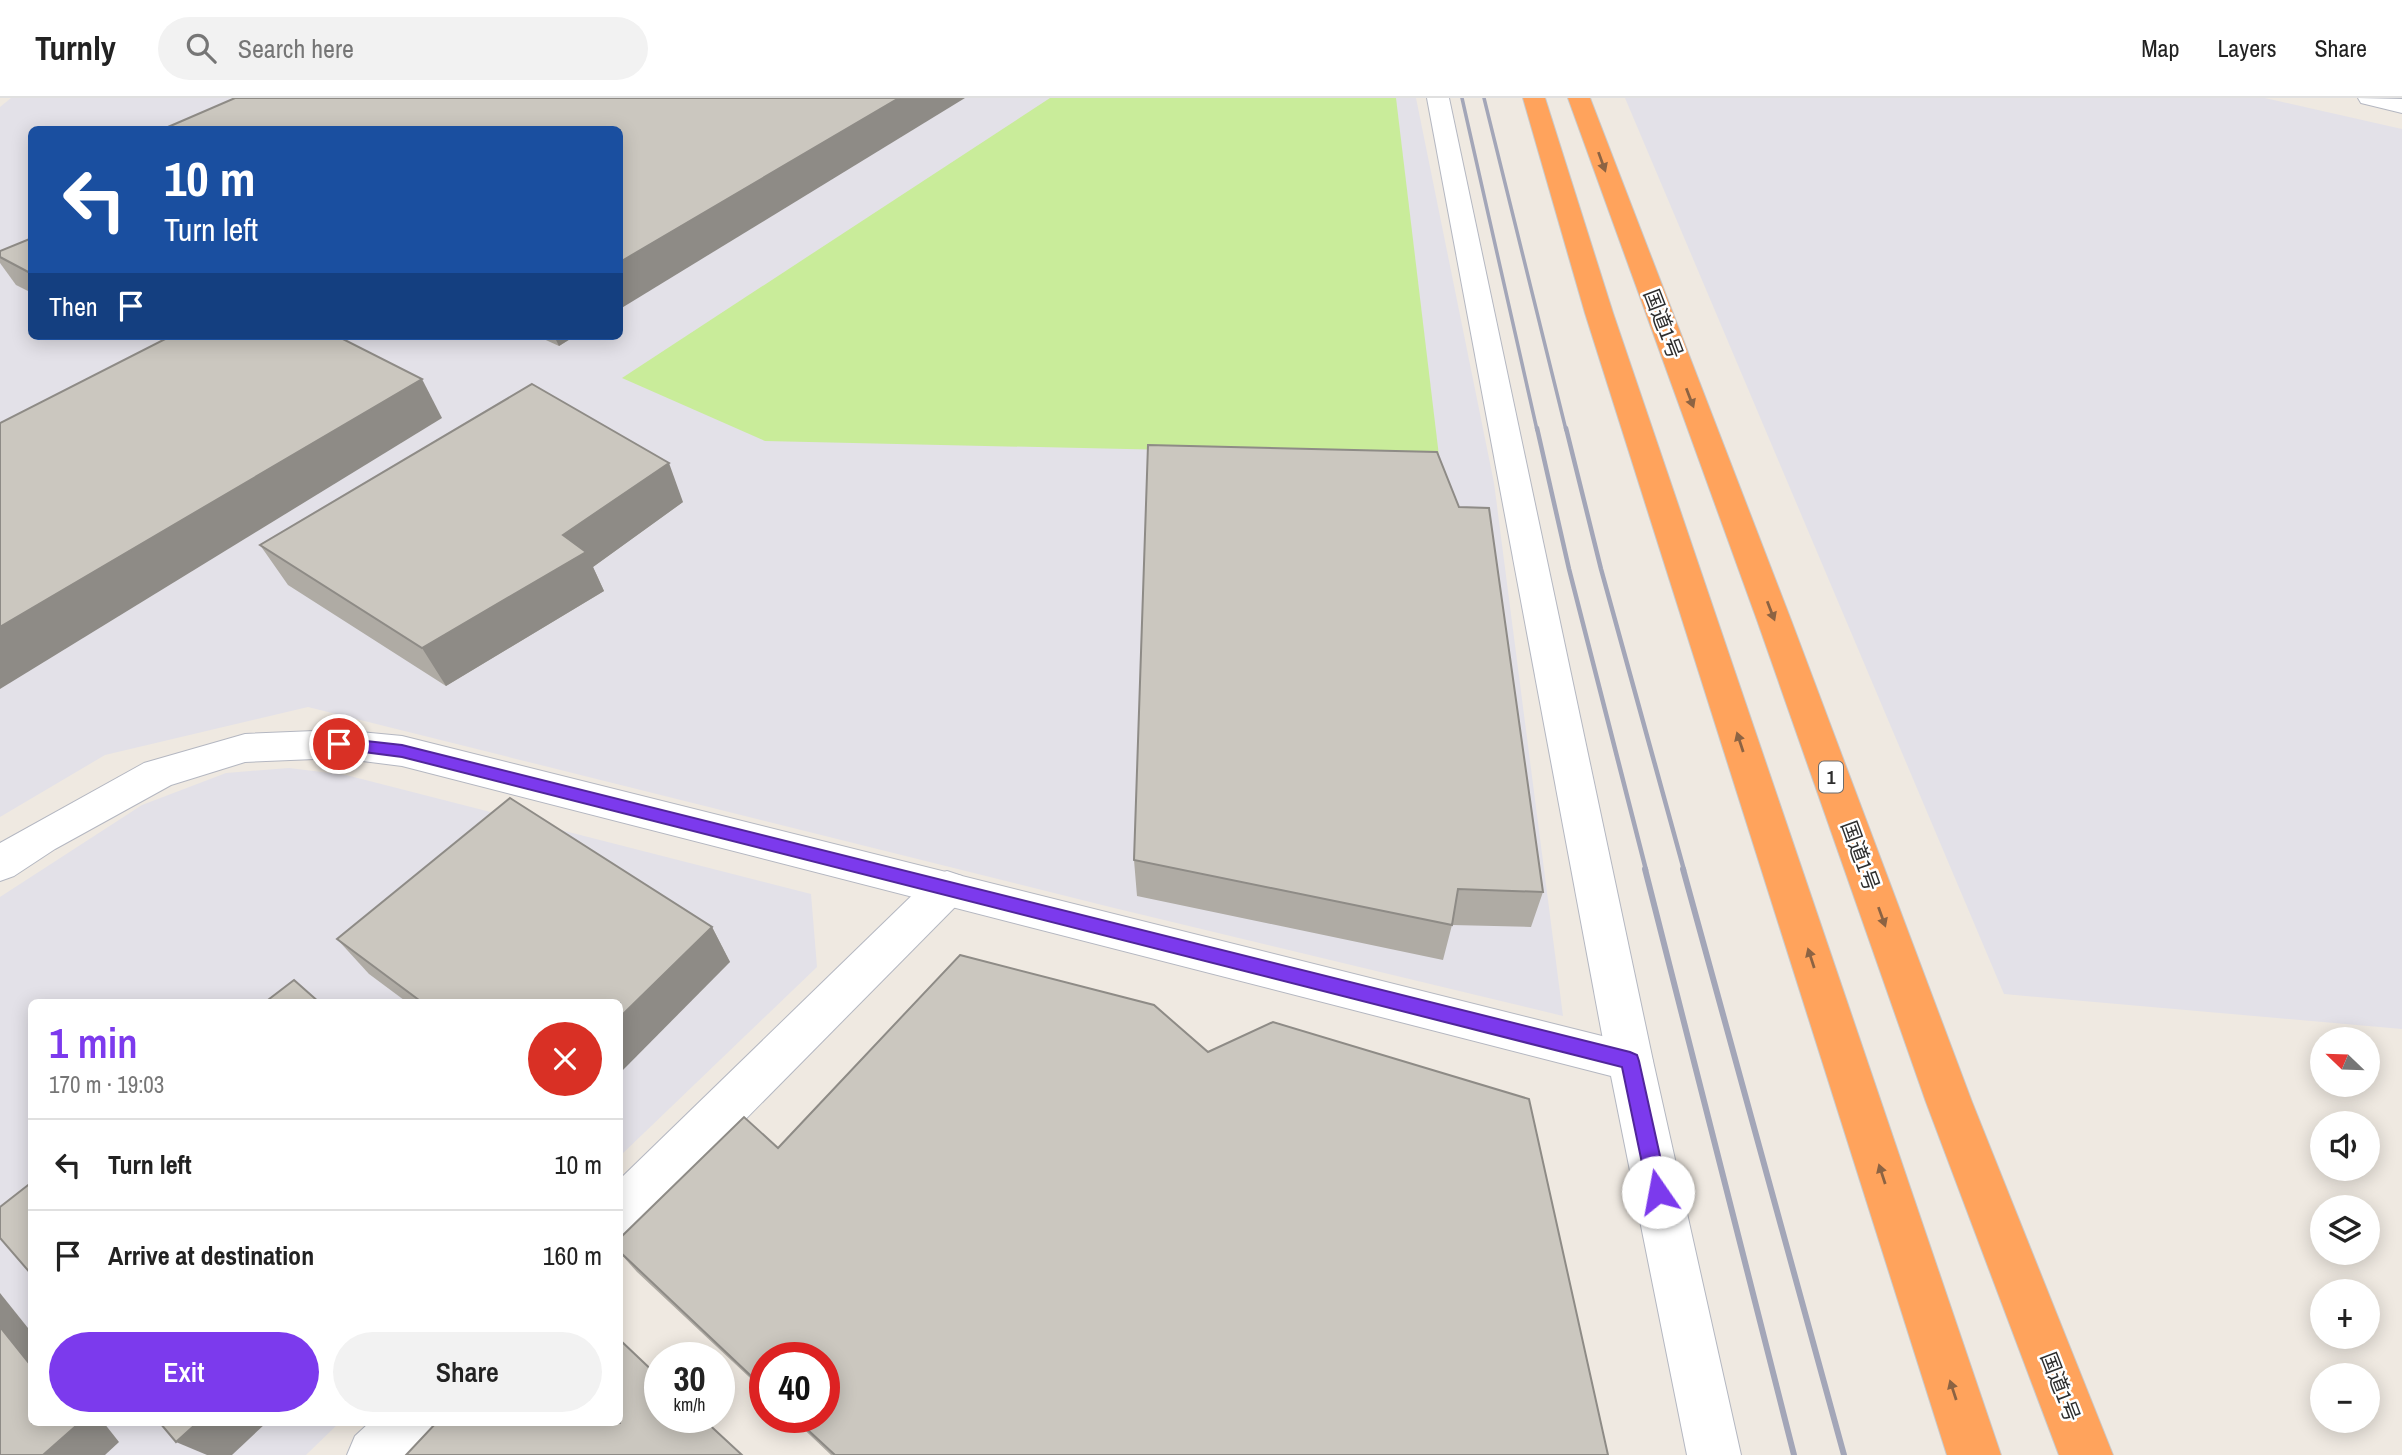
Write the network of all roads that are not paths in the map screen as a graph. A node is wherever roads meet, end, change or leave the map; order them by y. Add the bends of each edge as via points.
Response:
1 (1438, 98) edge
2 (1534, 98) edge
3 (1579, 98) edge
4 (2369, 98) edge
5 (2402, 106) edge
6 (0, 864) edge
7 (947, 888) junction
8 (1630, 1061) junction
9 (623, 1209) edge
10 (404, 1426) edge
11 (374, 1455) edge
12 (1714, 1455) edge
13 (1975, 1455) edge
14 (2086, 1455) edge

1 - 8 street
13 -> 2 highway via 1599,313
3 -> 14 highway, 国道1号 / 1 via 1950,1101
4 - 5 street
6 - 7 street via 158,775 245,748 339,744 402,751
7 - 8 street
7 - 9 street
8 - 12 street
10 - 11 street

